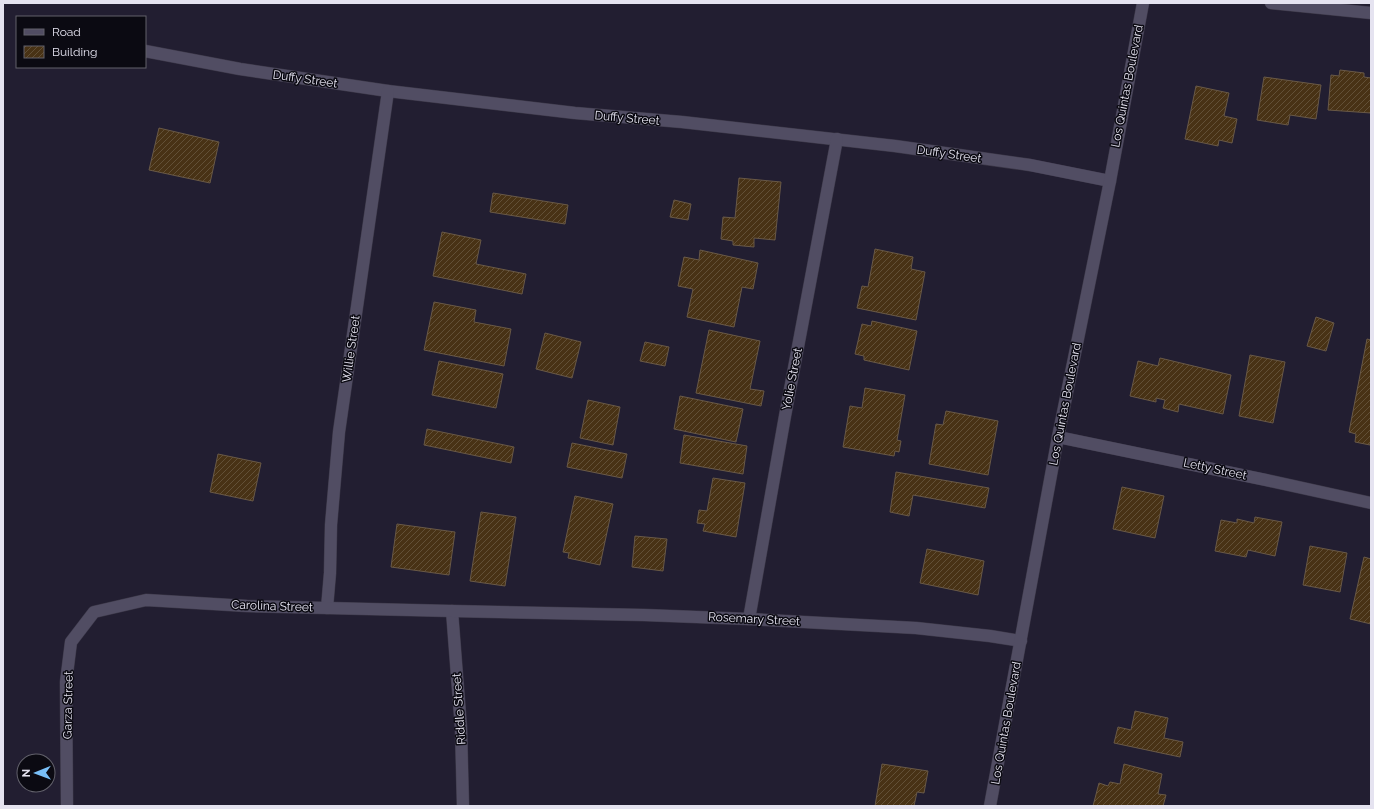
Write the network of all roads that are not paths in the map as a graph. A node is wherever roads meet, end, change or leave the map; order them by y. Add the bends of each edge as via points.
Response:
1 (1143, 3) edge
2 (1272, 3) edge
3 (1364, 9) edge
4 (146, 51) edge
5 (388, 91) junction
6 (837, 139) junction
7 (1110, 181) junction
8 (1058, 437) junction
9 (1371, 503) edge
10 (326, 608) junction
11 (452, 611) junction
12 (94, 612) joint
13 (526, 613) joint
14 (749, 619) junction
15 (1021, 641) junction
16 (67, 806) edge
17 (463, 806) edge
18 (990, 806) edge

1 - 7 street, Los Quintas Boulevard
2 - 3 street
4 - 5 street, Duffy Street via 240,69
5 - 6 street, Duffy Street
5 - 10 street, Willie Street via 339,432
6 - 7 street, Duffy Street via 1030,165
6 - 14 street, Yolie Street
7 - 8 street, Los Quintas Boulevard
8 - 9 street, Letty Street
8 - 15 street, Los Quintas Boulevard
10 - 11 street, Carolina Street
10 - 12 street, Carolina Street via 146,600
11 - 13 street, Carolina Street
11 - 17 street, Riddle Street via 461,728
12 - 16 street, Garza Street via 71,642 66,682
13 - 14 street, Rosemary Street
14 - 15 street, Rosemary Street via 916,628
15 - 18 street, Los Quintas Boulevard

